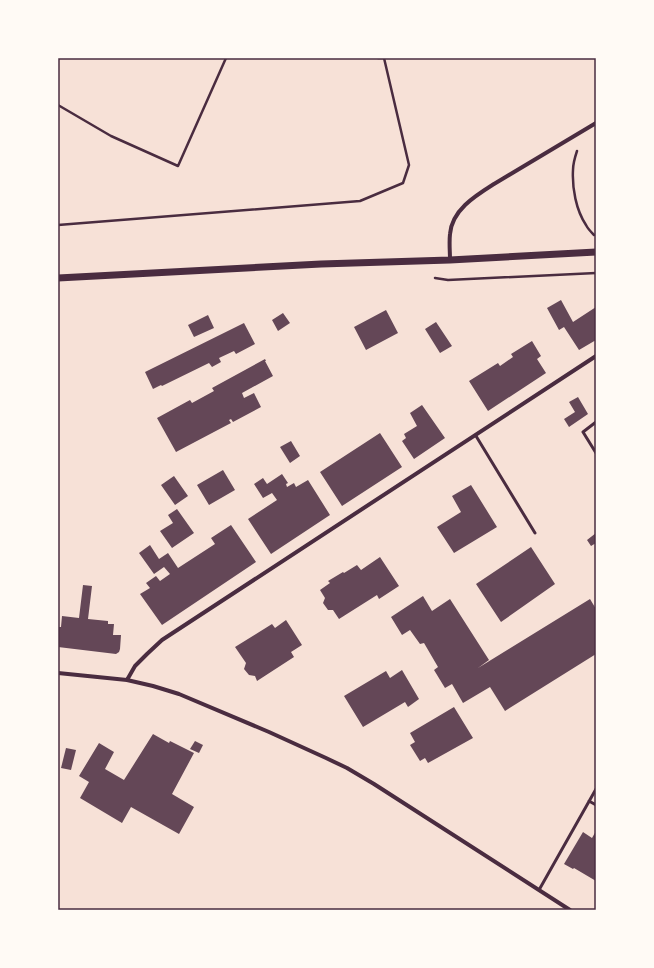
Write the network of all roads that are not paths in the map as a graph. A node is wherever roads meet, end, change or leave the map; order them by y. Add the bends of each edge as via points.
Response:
1 (596, 123) edge
2 (596, 252) edge
3 (450, 260) junction
4 (58, 278) edge
5 (596, 356) edge
6 (596, 422) edge
7 (476, 436) junction
8 (596, 453) edge
9 (535, 533) dead end
10 (58, 673) edge
11 (127, 680) junction
12 (596, 789) edge
13 (589, 801) junction
14 (596, 805) edge
15 (539, 890) junction
16 (570, 910) edge

1 - 3 street via 477,195 464,206 451,228
2 - 3 street
3 - 4 street
5 - 7 street
6 - 8 lane via 583,432
7 - 9 lane
7 - 11 street via 162,640 135,666
10 - 11 street
11 - 15 street via 179,694 347,768
12 - 13 lane
13 - 14 lane
13 - 15 lane
15 - 16 street

